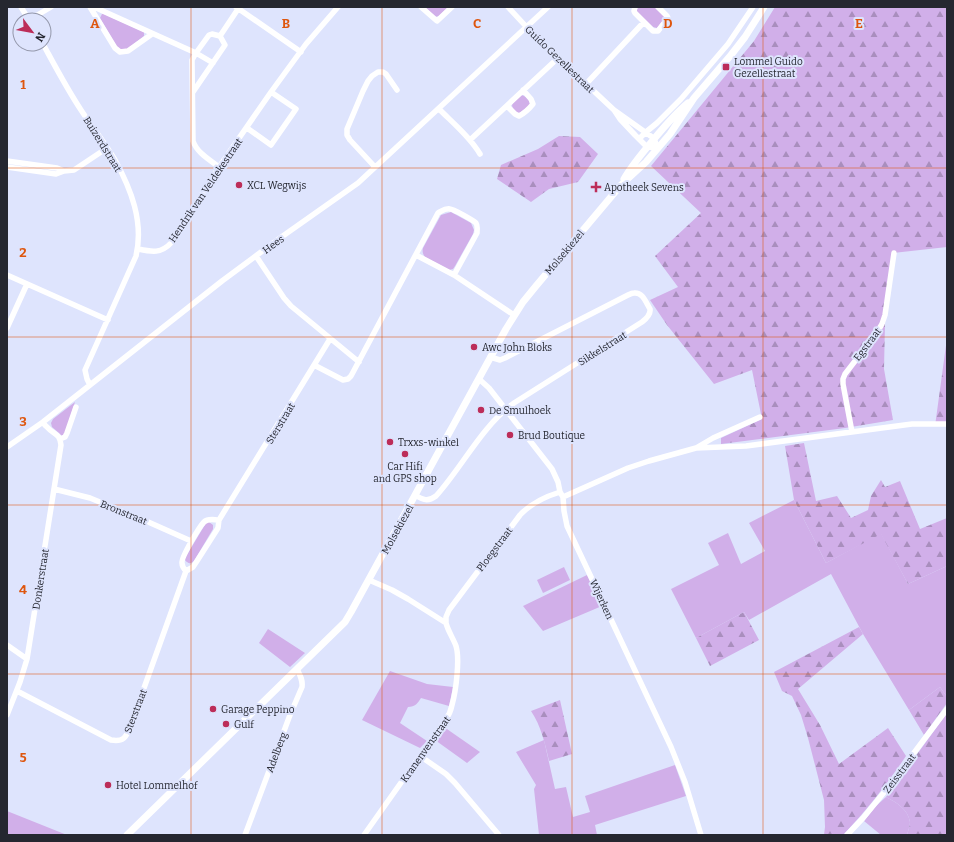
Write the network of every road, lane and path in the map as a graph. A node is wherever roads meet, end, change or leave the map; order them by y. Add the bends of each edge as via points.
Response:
1 (90, 7) edge
2 (94, 7) edge
3 (338, 7) edge
4 (421, 7) edge
5 (452, 7) edge
6 (508, 7) edge
7 (548, 7) edge
8 (635, 7) edge
9 (658, 7) edge
10 (753, 7) edge
11 (764, 7) edge
12 (237, 8) edge
13 (644, 22) junction
14 (526, 27) junction
15 (152, 34) junction
16 (220, 36) junction
17 (47, 52) edge
18 (300, 52) junction
19 (196, 54) junction
20 (558, 58) junction
21 (213, 63) junction
22 (586, 84) junction
23 (397, 90) dead end
24 (523, 90) junction
25 (192, 92) junction
26 (271, 92) junction
27 (694, 98) junction
28 (507, 106) junction
29 (439, 109) junction
30 (614, 110) junction
31 (247, 128) junction
32 (646, 132) junction
33 (639, 139) junction
34 (654, 139) junction
35 (470, 140) junction
36 (648, 147) junction
37 (107, 148) junction
38 (658, 148) junction
39 (480, 154) dead end
40 (7, 161) edge
41 (7, 167) edge
42 (219, 167) junction
43 (376, 167) junction
44 (64, 171) junction
45 (621, 185) junction
46 (138, 249) junction
47 (894, 253) dead end
48 (416, 255) junction
49 (256, 256) junction
50 (7, 275) edge
51 (454, 275) junction
52 (27, 284) junction
53 (514, 315) junction
54 (108, 320) junction
55 (7, 328) edge
56 (330, 339) junction
57 (490, 357) junction
58 (359, 362) junction
59 (314, 366) junction
60 (478, 379) junction
61 (90, 385) junction
62 (76, 407) dead end
63 (506, 409) junction
64 (760, 417) dead end
65 (43, 422) junction
66 (947, 424) edge
67 (852, 432) junction
68 (60, 439) junction
69 (7, 448) edge
70 (696, 448) junction
71 (54, 490) junction
72 (561, 494) junction
73 (415, 495) junction
74 (219, 520) junction
75 (191, 541) junction
76 (186, 571) junction
77 (369, 580) junction
78 (446, 623) junction
79 (7, 645) edge
80 (27, 660) junction
81 (297, 669) junction
82 (16, 691) junction
83 (947, 709) edge
84 (7, 716) edge
85 (420, 756) junction
86 (127, 835) edge
87 (245, 835) edge
88 (364, 835) edge
89 (499, 835) edge
90 (701, 835) edge
91 (847, 835) edge

1 - 15 street via 120,52 128,51
2 - 15 street
3 - 18 street, Hendrik van Veldekestraat
4 - 5 street via 437,21
6 - 14 street, Guido Gezellestraat
7 - 14 street, Hees
8 - 13 street via 635,13
9 - 13 street via 667,16 667,21 656,31
10 - 32 street via 728,44 681,99
11 - 27 main road, Molsekiezel via 745,37
12 - 16 street
12 - 18 street
13 - 22 street
14 - 20 street, Guido Gezellestraat
14 - 29 street, Hees
15 - 19 street
16 - 19 street via 209,35
16 - 21 street via 226,45
17 - 37 street, Buizerdstraat via 72,96
18 - 26 street, Hendrik van Veldekestraat
19 - 21 street
19 - 25 street via 192,60
20 - 22 street, Guido Gezellestraat
20 - 24 street
21 - 25 street
22 - 30 street, Guido Gezellestraat
23 - 43 street via 383,72 372,76 363,90 347,129 350,140
24 - 28 street
24 - 28 street via 533,104 524,114 519,116
25 - 42 street via 195,147
26 - 31 street, Hendrik van Veldekestraat
26 - 31 street, Hendrik van Veldekestraat via 296,110 271,145
27 - 34 main road, Molsekiezel
27 - 38 main road, Molsekiezel
28 - 35 street
29 - 35 street
29 - 43 street, Hees
30 - 32 street, Guido Gezellestraat
30 - 33 street, Guido Gezellestraat
31 - 42 street, Hendrik van Veldekestraat
32 - 33 street
32 - 34 street, Guido Gezellestraat
33 - 36 street, Guido Gezellestraat
34 - 36 main road, Molsekiezel
34 - 38 street, Guido Gezellestraat
35 - 39 street
36 - 38 street
36 - 45 main road, Molsekiezel via 634,163
37 - 44 street via 74,170
37 - 46 street, Buizerdstraat via 132,197 138,223
38 - 45 main road, Molsekiezel
40 - 44 street
41 - 44 street via 56,174
42 - 46 street, Hendrik van Veldekestraat via 168,247 152,251
43 - 49 street, Hees via 358,183
45 - 53 main road, Molsekiezel
46 - 54 street, Buizerdstraat
47 - 67 street, Egstraat via 882,324 843,379
48 - 51 street
48 - 51 street via 443,209 450,209 472,220 476,223 477,233
48 - 58 street
49 - 56 street via 291,306
49 - 61 street, Hees
50 - 52 street
51 - 53 street
52 - 54 street
52 - 55 street
53 - 57 main road, Molsekiezel
54 - 61 street, Buizerdstraat via 85,370
56 - 58 street
56 - 59 street, Sterstraat
57 - 60 main road, Molsekiezel
57 - 63 street, Sikkelstraat via 500,360 628,294 640,294 650,309 647,319
58 - 59 street via 351,376 343,380
59 - 74 street, Sterstraat
60 - 63 street, Wijerken
60 - 73 main road, Molsekiezel
61 - 65 street, Hees
62 - 68 street, Donkerstraat via 67,433
63 - 72 street, Wijerken via 548,463 555,474
63 - 73 street, Sikkelstraat via 487,429 436,496 431,500 425,500
64 - 70 street
65 - 68 street
65 - 69 street, Hees
66 - 67 street via 912,424
67 - 70 street via 746,446
68 - 71 street, Donkerstraat
70 - 72 street via 653,459
71 - 75 street, Bronstraat via 95,500
71 - 80 street, Donkerstraat
72 - 78 street, Ploegstraat via 544,497 526,508 449,610
72 - 90 street, Wijerken via 567,526 675,756
73 - 77 main road, Molsekiezel
74 - 75 street, Sterstraat via 204,522
74 - 76 street, Sterstraat via 218,528 197,561
75 - 76 street, Sterstraat via 182,562
76 - 82 street, Sterstraat via 125,737 118,741 111,740
77 - 78 street via 392,590
77 - 81 main road, Molsekiezel via 345,622
78 - 85 street, Kranenvenstraat via 458,653 453,704 446,719
79 - 80 street
80 - 82 street, Donkerstraat
81 - 86 main road, Molsekiezel
81 - 87 street, Adelberg via 302,687
82 - 84 street, Donkerstraat
83 - 91 street, Zeisstraat via 886,790
85 - 88 street, Kranenvenstraat
85 - 89 street via 455,783

